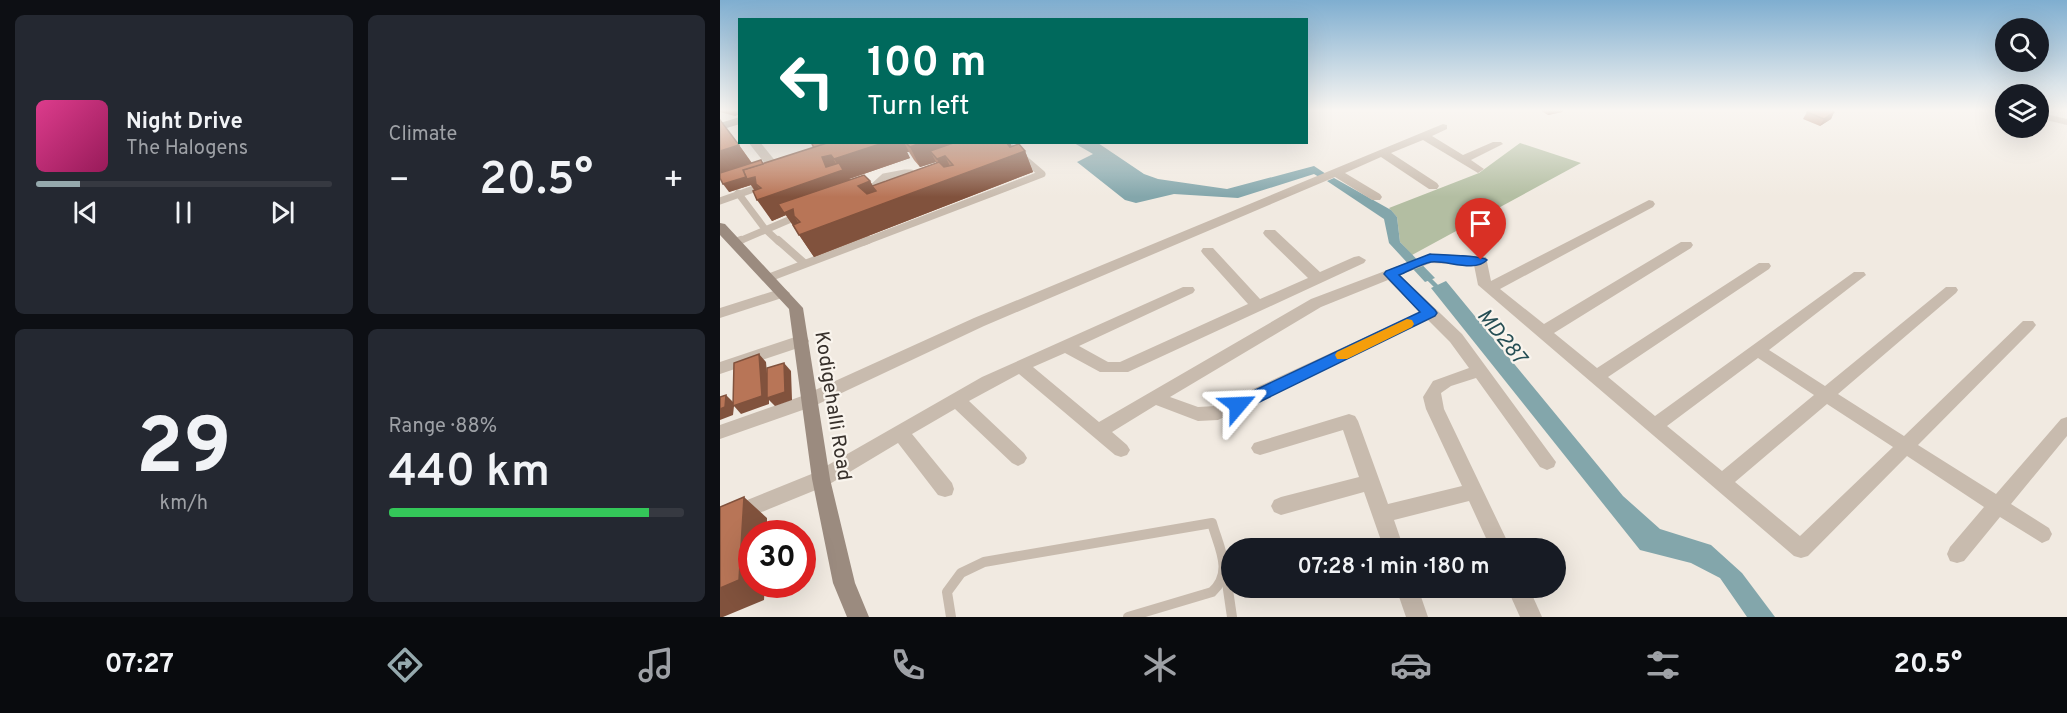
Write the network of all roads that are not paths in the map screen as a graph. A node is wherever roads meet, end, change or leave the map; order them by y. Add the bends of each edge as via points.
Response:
1 (1415, 139) edge
2 (1429, 139) edge
3 (755, 144) edge
4 (1000, 144) edge
5 (1007, 144) edge
6 (1497, 144) dead end
7 (995, 146) edge
8 (1383, 153) junction
9 (1463, 159) junction
10 (771, 163) edge
11 (1478, 169) dead end
12 (925, 172) edge
13 (1336, 172) junction
14 (915, 176) junction
15 (772, 182) edge
16 (1433, 186) dead end
17 (872, 188) junction
18 (861, 192) edge
19 (738, 193) junction
20 (1376, 197) dead end
21 (720, 201) edge
22 (1649, 204) dead end
23 (808, 213) edge
24 (720, 227) edge
25 (765, 229) junction
26 (1270, 232) dead end
27 (735, 243) junction
28 (1686, 245) dead end
29 (1208, 251) dead end
30 (1359, 260) dead end
31 (804, 263) junction
32 (1764, 267) dead end
33 (1395, 272) junction
34 (1859, 274) dead end
35 (768, 278) junction
36 (1318, 279) junction
37 (1491, 288) junction
38 (1188, 290) dead end
39 (1951, 290) dead end
40 (783, 293) junction
41 (1258, 306) junction
42 (720, 313) edge
43 (1430, 313) junction
44 (2028, 325) dead end
45 (1543, 332) junction
46 (801, 340) junction
47 (1064, 345) junction
48 (1757, 350) junction
49 (1021, 366) junction
50 (720, 368) edge
51 (1480, 371) junction
52 (1596, 377) junction
53 (1826, 394) junction
54 (1154, 398) junction
55 (956, 399) junction
56 (808, 401) junction
57 (2067, 424) edge
58 (1654, 426) junction
59 (1098, 431) junction
60 (720, 432) edge
61 (900, 432) junction
62 (1906, 446) junction
63 (1260, 448) dead end
64 (1121, 450) dead end
65 (1018, 458) dead end
66 (1547, 462) dead end
67 (821, 479) junction
68 (1370, 482) junction
69 (1722, 482) junction
70 (945, 489) dead end
71 (1475, 491) junction
72 (1998, 505) junction
73 (1281, 506) dead end
74 (1383, 514) junction
75 (720, 520) edge
76 (2042, 534) dead end
77 (1391, 538) edge
78 (1496, 538) edge
79 (1957, 554) dead end
80 (1221, 555) edge
81 (1221, 584) edge
82 (1229, 598) edge
83 (1410, 598) edge
84 (1522, 598) edge
85 (858, 617) edge
86 (951, 617) edge
87 (1128, 617) edge
88 (1232, 617) edge
89 (1417, 617) edge
90 (1531, 617) edge

1 - 8 street
2 - 9 street
3 - 10 street
4 - 7 lane
5 - 31 lane via 1042,174
6 - 9 street
8 - 13 street
8 - 16 street
9 - 11 street
12 - 14 lane
13 - 20 street
13 - 56 street via 980,322
14 - 17 lane via 905,172 891,174
14 - 17 lane via 912,185 894,193 876,193
15 - 19 lane
17 - 18 lane
19 - 21 lane
19 - 25 lane
22 - 37 street
23 - 25 lane
24 - 27 street, Kodigehalli Road
25 - 27 lane
25 - 31 lane
26 - 36 street
27 - 35 street, Kodigehalli Road
28 - 45 street
29 - 41 street
30 - 36 street
31 - 35 lane
32 - 52 street
33 - 37 street via 1430,258 1481,260 1483,282
33 - 43 street
33 - 54 street via 1316,303
34 - 48 street
35 - 40 street, Kodigehalli Road
36 - 41 street
37 - 45 street
38 - 47 street
39 - 53 street
40 - 42 street
40 - 46 street, Kodigehalli Road via 796,308
41 - 47 street via 1122,368 1106,368
43 - 51 street via 1456,338
43 - 54 street via 1218,413 1198,414
44 - 62 street
45 - 52 street
46 - 50 street
46 - 56 street, Kodigehalli Road
47 - 49 street
48 - 53 street
48 - 58 street
49 - 55 street
49 - 59 street
51 - 66 street
51 - 71 street via 1446,380 1431,396
52 - 58 street
53 - 62 street
53 - 69 street
54 - 59 street
55 - 61 street
55 - 65 street
56 - 60 street
56 - 67 street, Kodigehalli Road
57 - 72 street
58 - 69 street
59 - 64 street
61 - 67 street
61 - 70 street
62 - 69 street via 1802,549
62 - 72 street
63 - 68 street via 1349,421
67 - 75 street
67 - 85 street, Kodigehalli Road via 844,583
68 - 73 street
68 - 74 street
71 - 74 street
71 - 78 street
72 - 76 street
72 - 79 street
74 - 77 street
80 - 86 lane via 1212,523 984,562 962,573 948,592
81 - 87 lane via 1212,592
82 - 88 lane
83 - 89 street
84 - 90 street

